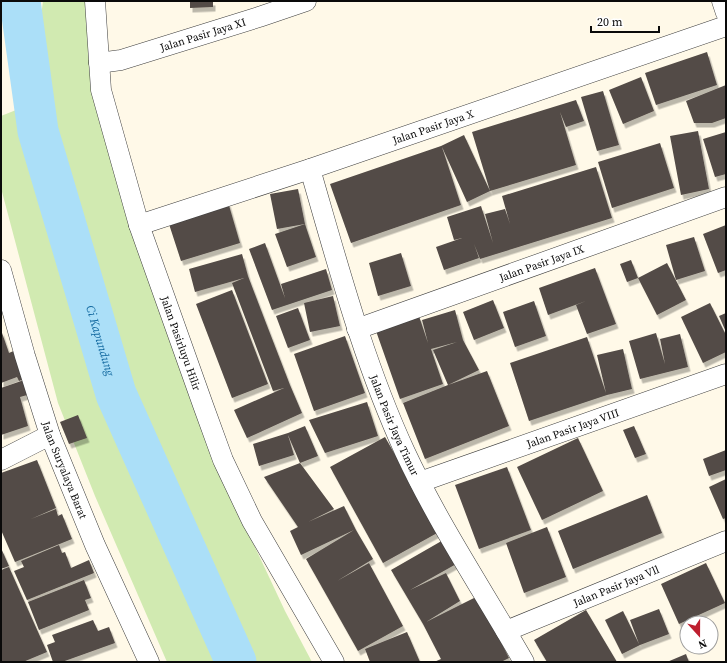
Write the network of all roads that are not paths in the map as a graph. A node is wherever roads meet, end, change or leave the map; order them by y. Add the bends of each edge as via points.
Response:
1 (95, 1) edge
2 (306, 1) edge
3 (259, 9) edge
4 (726, 26) edge
5 (98, 63) junction
6 (310, 169) junction
7 (726, 197) edge
8 (139, 225) junction
9 (1, 270) edge
10 (4, 293) edge
11 (357, 329) junction
12 (726, 374) edge
13 (50, 435) junction
14 (1, 460) edge
15 (420, 482) junction
16 (726, 541) edge
17 (506, 631) junction
18 (149, 662) edge
19 (334, 662) edge
20 (524, 662) edge

1 - 5 street, Jalan Pasirluyu Hilir
2 - 3 street, Jalan Pasir Jaya XI
3 - 5 street, Jalan Pasir Jaya XI via 121,60
4 - 6 street, Jalan Pasir Jaya X
5 - 8 street, Jalan Pasirluyu Hilir via 101,90
6 - 8 street, Jalan Pasir Jaya X
6 - 11 street, Jalan Pasir Jaya Timur
7 - 11 street, Jalan Pasir Jaya IX
8 - 19 street, Jalan Pasirluyu Hilir via 222,460 252,521
9 - 10 street, Jalan Suryalaya Barat
10 - 13 street, Jalan Suryalaya Barat
11 - 15 street, Jalan Pasir Jaya Timur via 389,415
12 - 15 street, Jalan Pasir Jaya VIII
13 - 14 street
13 - 18 street, Jalan Suryalaya Barat
15 - 17 street, Jalan Pasir Jaya Timur
16 - 17 street, Jalan Pasir Jaya Vll
17 - 20 street, Jalan Pasir Jaya Timur

